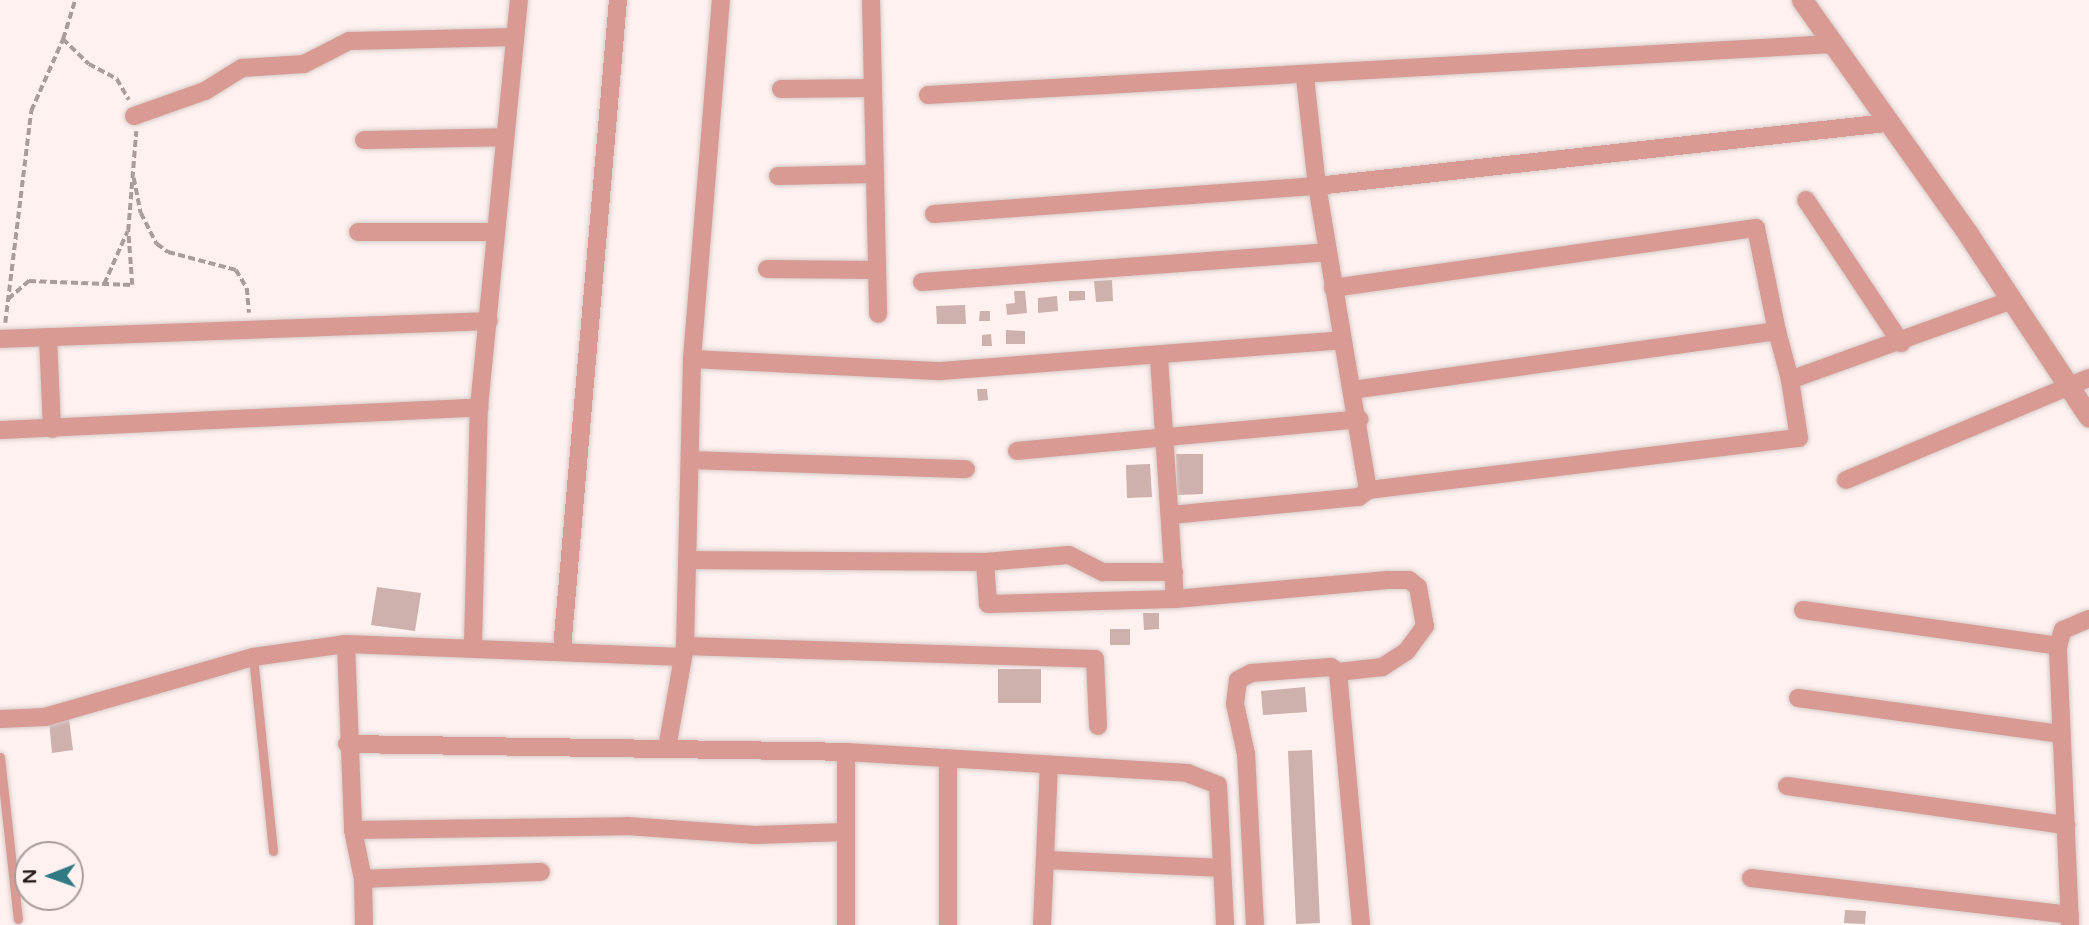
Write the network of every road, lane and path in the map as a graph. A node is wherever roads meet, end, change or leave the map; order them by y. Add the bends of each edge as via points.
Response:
1 (75, 0) edge
2 (519, 0) edge
3 (618, 0) edge
4 (720, 0) edge
5 (871, 0) edge
6 (1802, 0) edge
7 (515, 37) junction
8 (64, 39) junction
9 (1833, 44) junction
10 (1305, 77) junction
11 (873, 88) junction
12 (780, 89) dead end
13 (928, 95) dead end
14 (134, 116) junction
15 (1886, 123) junction
16 (504, 137) junction
17 (363, 140) dead end
18 (133, 173) junction
19 (875, 174) junction
20 (778, 176) dead end
21 (1317, 186) junction
22 (1806, 200) dead end
23 (933, 214) dead end
24 (128, 231) junction
25 (358, 232) dead end
26 (496, 233) junction
27 (1327, 252) junction
28 (767, 269) dead end
29 (877, 270) junction
30 (922, 282) dead end
31 (104, 284) junction
32 (1334, 288) junction
33 (8, 299) junction
34 (2012, 300) junction
35 (878, 314) dead end
36 (489, 321) junction
37 (248, 329) junction
38 (1777, 331) junction
39 (48, 337) junction
40 (1, 339) edge
41 (1342, 340) junction
42 (1901, 342) junction
43 (1159, 355) junction
44 (692, 359) junction
45 (2089, 378) edge
46 (1790, 380) junction
47 (2067, 385) junction
48 (1353, 390) junction
49 (479, 407) junction
50 (2089, 417) edge
51 (1360, 419) junction
52 (52, 429) junction
53 (0, 430) edge
54 (1166, 438) junction
55 (1017, 451) dead end
56 (691, 460) junction
57 (966, 469) dead end
58 (1846, 480) dead end
59 (1368, 490) junction
60 (1171, 515) junction
61 (690, 560) junction
62 (985, 562) junction
63 (1174, 572) junction
64 (1175, 599) junction
65 (1802, 610) dead end
66 (2089, 619) edge
67 (346, 644) junction
68 (473, 645) junction
69 (2058, 646) junction
70 (562, 649) junction
71 (684, 652) junction
72 (253, 657) junction
73 (1338, 673) junction
74 (1798, 698) dead end
75 (0, 719) edge
76 (1098, 726) dead end
77 (2062, 734) junction
78 (347, 744) junction
79 (667, 748) junction
80 (846, 752) junction
81 (0, 757) edge
82 (948, 759) junction
83 (1049, 765) junction
84 (1787, 786) dead end
85 (2066, 825) junction
86 (353, 830) junction
87 (846, 832) junction
88 (273, 851) dead end
89 (1045, 860) junction
90 (1220, 868) junction
91 (541, 872) dead end
92 (1751, 878) dead end
93 (363, 879) junction
94 (18, 919) dead end
95 (2070, 920) edge
96 (364, 925) edge
97 (846, 925) edge
98 (948, 925) edge
99 (1042, 925) edge
100 (1225, 925) edge
101 (1255, 925) edge
102 (1361, 925) edge

1 - 8 path
2 - 7 street
3 - 70 street
4 - 44 street
5 - 11 street
6 - 9 street
7 - 14 street via 349,41 304,64 242,68 205,91
7 - 16 street
8 - 14 path via 89,64 117,79
8 - 33 path via 31,111
9 - 10 street via 1778,43
9 - 15 street
10 - 13 street
10 - 21 street
11 - 12 street
11 - 19 street
14 - 18 path
15 - 21 street
15 - 34 street
16 - 17 street
16 - 26 street
18 - 24 path
18 - 37 path via 141,213 157,244 168,253 225,265 243,277
19 - 20 street
19 - 29 street
21 - 23 street
21 - 27 street
22 - 42 street
24 - 31 path
24 - 31 path via 132,285
25 - 26 street
26 - 36 street
27 - 30 street
27 - 32 street
28 - 29 street
29 - 35 street
31 - 33 path via 29,281
32 - 38 street via 1756,228
32 - 41 street
33 - 40 path
34 - 42 street
34 - 47 street
36 - 37 street
36 - 49 street
37 - 39 street
38 - 46 street
38 - 48 street
39 - 40 street
39 - 52 street
41 - 43 street
41 - 48 street
42 - 46 street
43 - 44 street via 941,371
43 - 54 street
44 - 56 street
45 - 47 street
46 - 59 street via 1799,438
47 - 50 street
47 - 58 street
48 - 51 street
49 - 52 street
49 - 68 street
51 - 54 street
51 - 59 street
52 - 53 street
54 - 55 street
54 - 60 street
56 - 57 street
56 - 61 street
59 - 60 street via 1359,496
60 - 63 street
61 - 62 street
61 - 71 street
62 - 63 street via 1069,555 1103,572
62 - 64 street via 988,604
63 - 64 street
64 - 73 street via 1388,580 1409,580 1418,587 1425,626 1407,651 1382,667
65 - 69 street
66 - 69 street via 2063,630
67 - 68 street
67 - 72 street
67 - 78 street
68 - 70 street
69 - 77 street
70 - 71 street
71 - 76 street via 1095,659
71 - 79 street
72 - 75 street via 80,709
72 - 88 lane
73 - 101 street via 1331,667 1251,673 1238,680 1235,704 1246,754
73 - 102 street
74 - 77 street
77 - 85 street
78 - 79 street
78 - 86 street
79 - 80 street
80 - 82 street
80 - 87 street
81 - 94 lane
82 - 83 street
82 - 98 street
83 - 89 street
83 - 90 street via 1187,774 1218,785
84 - 85 street
85 - 95 street
86 - 87 street via 627,826 755,835
86 - 93 street
87 - 97 street
89 - 90 street
89 - 99 street
90 - 100 street
91 - 93 street
92 - 95 street
93 - 96 street

